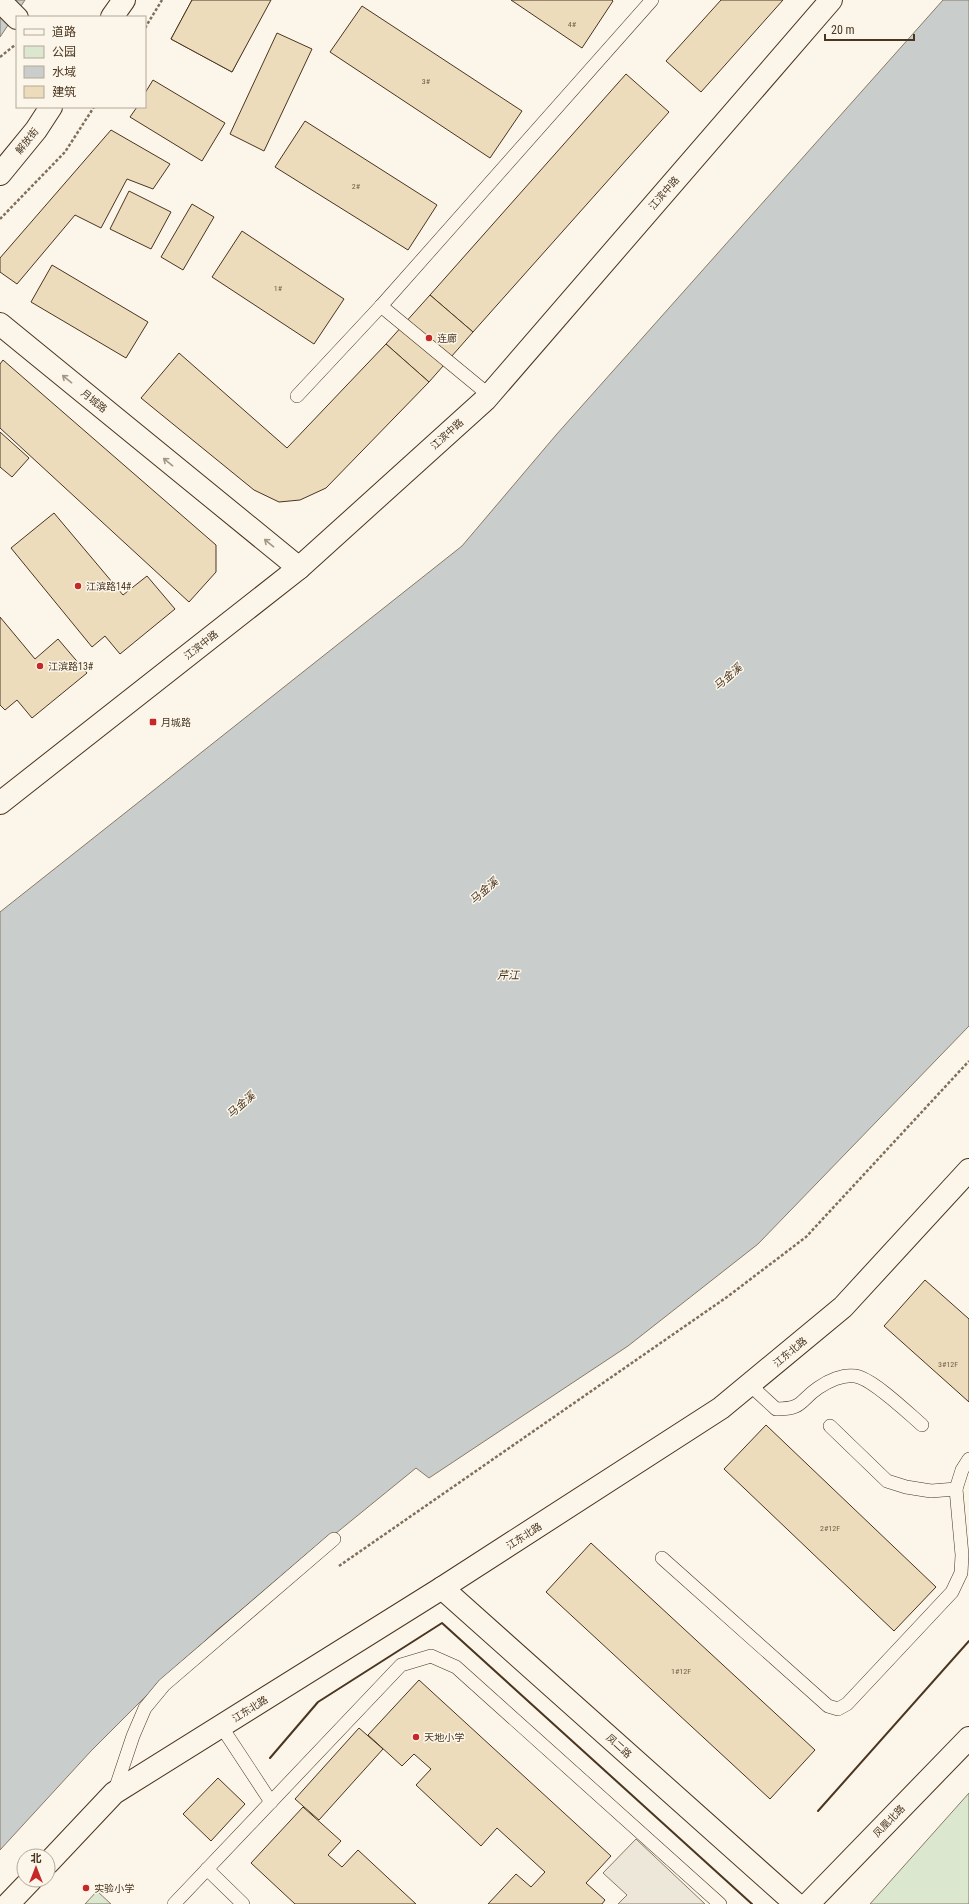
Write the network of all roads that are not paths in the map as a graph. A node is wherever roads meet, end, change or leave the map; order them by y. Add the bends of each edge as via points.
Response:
1 (124, 0) edge
2 (652, 0) edge
3 (831, 0) edge
4 (0, 1) edge
5 (113, 16) edge
6 (16, 17) edge
7 (50, 108) edge
8 (0, 174) edge
9 (381, 306) junction
10 (0, 324) edge
11 (489, 395) junction
12 (297, 396) dead end
13 (299, 568) junction
14 (0, 803) edge
15 (969, 1170) edge
16 (750, 1385) junction
17 (922, 1425) dead end
18 (830, 1426) dead end
19 (969, 1459) edge
20 (956, 1490) junction
21 (334, 1539) dead end
22 (662, 1558) dead end
23 (442, 1588) junction
24 (221, 1726) junction
25 (969, 1738) edge
26 (114, 1793) junction
27 (271, 1802) junction
28 (56, 1855) edge
29 (207, 1869) junction
30 (23, 1888) edge
31 (8, 1904) edge
32 (174, 1904) edge
33 (243, 1904) edge
34 (720, 1904) edge
35 (796, 1904) edge
36 (808, 1904) edge

1 - 5 street
2 - 9 lane
3 - 11 street, 江滨中路
4 - 6 street
7 - 8 street, 解放街
9 - 11 lane
9 - 12 lane
13 -> 10 street, 月城路
11 - 13 street, 江滨中路
13 - 14 street, 江滨中路
15 - 16 street, 江东北路 via 843,1307
16 - 17 lane via 776,1410 789,1410 801,1405 818,1388 839,1377 856,1376 876,1387
16 - 23 street, 江东北路 via 721,1408
18 - 20 lane via 887,1481 906,1488
19 - 20 lane via 962,1470
20 - 22 lane via 962,1555 961,1573 952,1592 847,1704 838,1709 828,1706
21 - 26 lane via 164,1685 145,1708
23 - 24 street, 江东北路
23 - 35 street, 凤二路
24 - 26 street, 江东北路
24 - 27 lane
25 - 36 street, 凤凰北路
26 - 28 street, 江东北路
27 - 29 lane
27 - 34 lane via 401,1665 431,1656 456,1667
29 - 32 lane
29 - 33 lane
30 - 31 street

